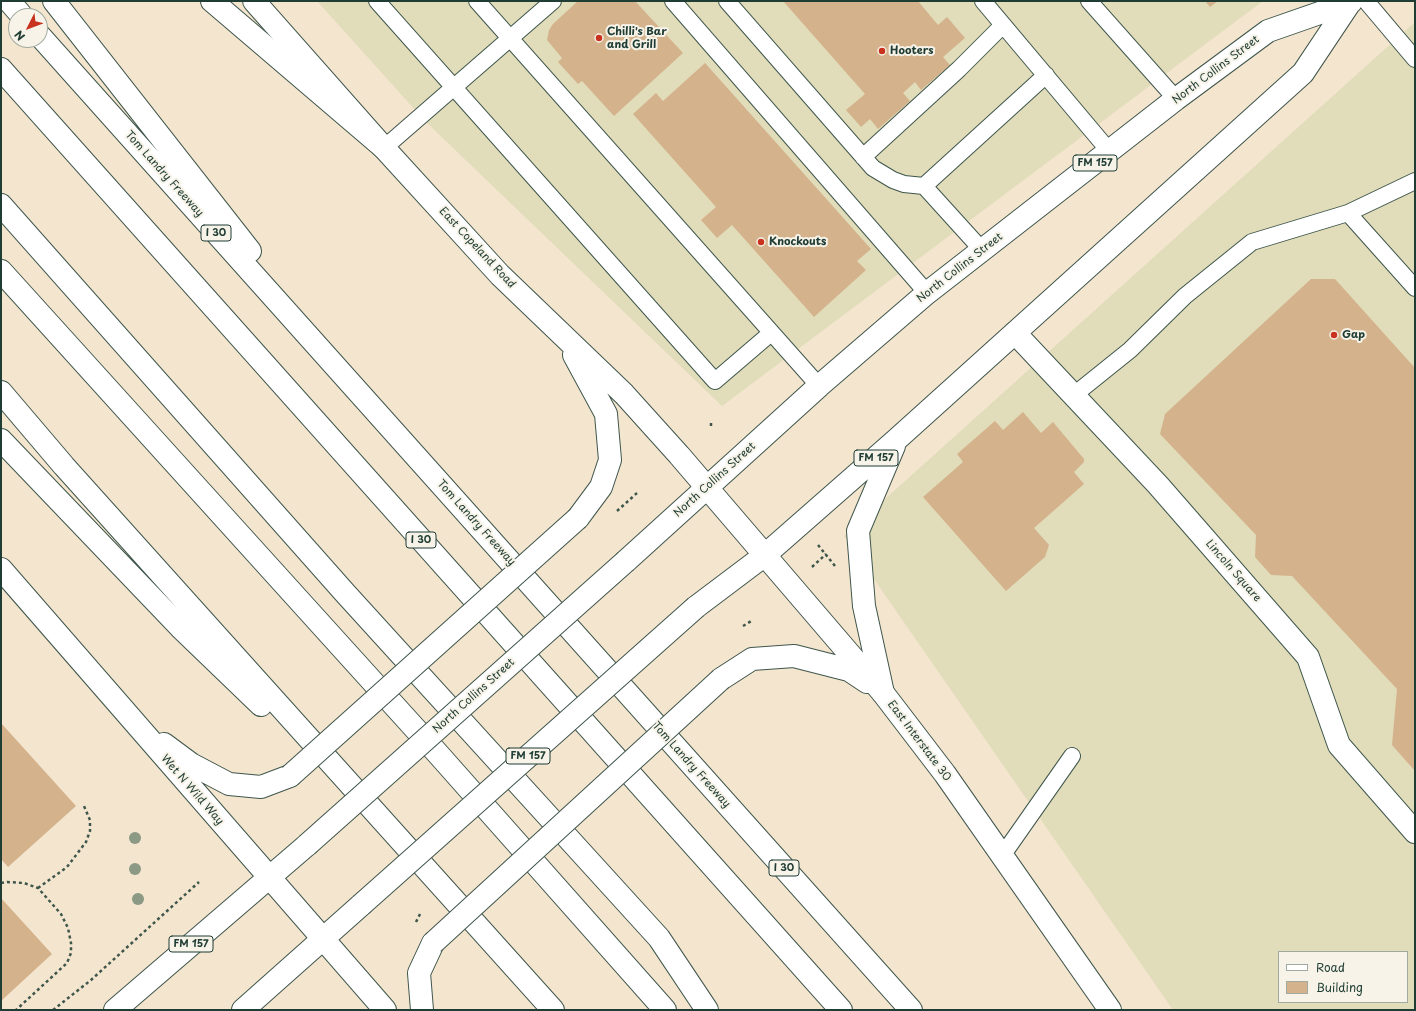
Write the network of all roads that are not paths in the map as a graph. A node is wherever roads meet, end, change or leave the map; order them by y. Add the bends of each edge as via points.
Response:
1 (54, 1) edge
2 (212, 1) edge
3 (254, 1) edge
4 (377, 1) edge
5 (477, 1) edge
6 (553, 1) edge
7 (673, 1) edge
8 (727, 1) edge
9 (983, 1) edge
10 (1089, 1) edge
11 (1355, 1) edge
12 (1003, 25) junction
13 (511, 38) junction
14 (48, 45) edge
15 (1415, 59) edge
16 (1, 69) edge
17 (1046, 76) junction
18 (453, 88) junction
19 (1176, 99) junction
20 (384, 148) junction
21 (1110, 152) junction
22 (863, 157) junction
23 (1415, 181) edge
24 (924, 186) junction
25 (1, 205) edge
26 (1348, 213) junction
27 (982, 250) junction
28 (1, 271) edge
29 (1415, 288) edge
30 (927, 293) junction
31 (771, 333) junction
32 (1015, 333) junction
33 (565, 338) junction
34 (818, 386) junction
35 (1, 392) edge
36 (1074, 395) junction
37 (392, 430) junction
38 (1, 440) edge
39 (896, 440) junction
40 (707, 488) junction
41 (765, 555) junction
42 (1, 569) edge
43 (883, 693) junction
44 (134, 722) junction
45 (1072, 756) dead end
46 (383, 821) junction
47 (1415, 832) edge
48 (1002, 856) junction
49 (268, 877) junction
50 (322, 939) junction
51 (115, 1010) edge
52 (243, 1010) edge
53 (385, 1010) edge
54 (422, 1010) edge
55 (553, 1010) edge
56 (665, 1010) edge
57 (707, 1010) edge
58 (841, 1010) edge
59 (912, 1010) edge
60 (1110, 1010) edge

1 - 37 main road
2 - 20 main road
3 - 20 main road, East Copeland Road
4 - 18 lane
5 - 13 lane
6 - 13 lane
7 - 30 lane
8 - 22 lane
9 - 12 lane
10 - 19 lane
11 - 15 lane
11 - 19 main road, North Collins Street / FM 157 via 1268,30
11 - 32 main road, FM 157 via 1303,73
12 - 17 lane
12 - 22 lane
13 - 18 lane
13 - 31 lane
14 - 37 main road, Tom Landry Freeway / I 30
16 - 58 main road, I 30
17 - 21 lane
17 - 24 lane
18 - 20 lane
18 - 31 lane via 715,381
19 - 21 main road, North Collins Street / FM 157
20 - 33 main road, East Copeland Road via 500,275
21 - 27 main road, North Collins Street / FM 157
22 - 24 lane via 873,168 893,180
23 - 26 lane
24 - 27 lane
25 - 57 main road via 345,593 659,938
26 - 29 lane
26 - 36 lane via 1252,242 1185,296 1130,350
27 - 30 main road, North Collins Street / FM 157
28 - 56 main road via 439,755
30 - 34 main road, North Collins Street / FM 157
31 - 34 lane
32 - 36 main road, Lincoln Square
32 - 39 main road, FM 157
33 - 40 main road, East Copeland Road via 624,394
33 - 44 main road, bridge via 606,414 610,460 601,487 578,518 290,776 261,787 229,784 191,764
34 - 40 main road, North Collins Street / FM 157
35 - 46 main road via 64,466
36 - 47 main road, Lincoln Square via 1158,485 1308,657 1339,745
37 - 59 main road, Tom Landry Freeway / I 30
38 - 46 main road via 180,627
39 - 41 main road, FM 157
39 - 43 main road via 858,531 864,606
40 - 41 main road, East Interstate 30
40 - 49 main road, North Collins Street / FM 157, bridge
41 - 43 main road, East Interstate 30
41 - 50 main road, FM 157, bridge via 696,607
42 - 44 main road, Wet N Wild Way
43 - 48 main road, East Interstate 30 via 945,774
43 - 54 main road, bridge via 849,670 794,656 752,659 721,680 433,943 419,973
44 - 49 main road, Wet N Wild Way
45 - 48 lane
46 - 55 main road
48 - 60 main road, East Interstate 30
49 - 50 main road, Wet N Wild Way
49 - 51 main road, North Collins Street / FM 157
50 - 52 main road, FM 157
50 - 53 main road, Wet N Wild Way

